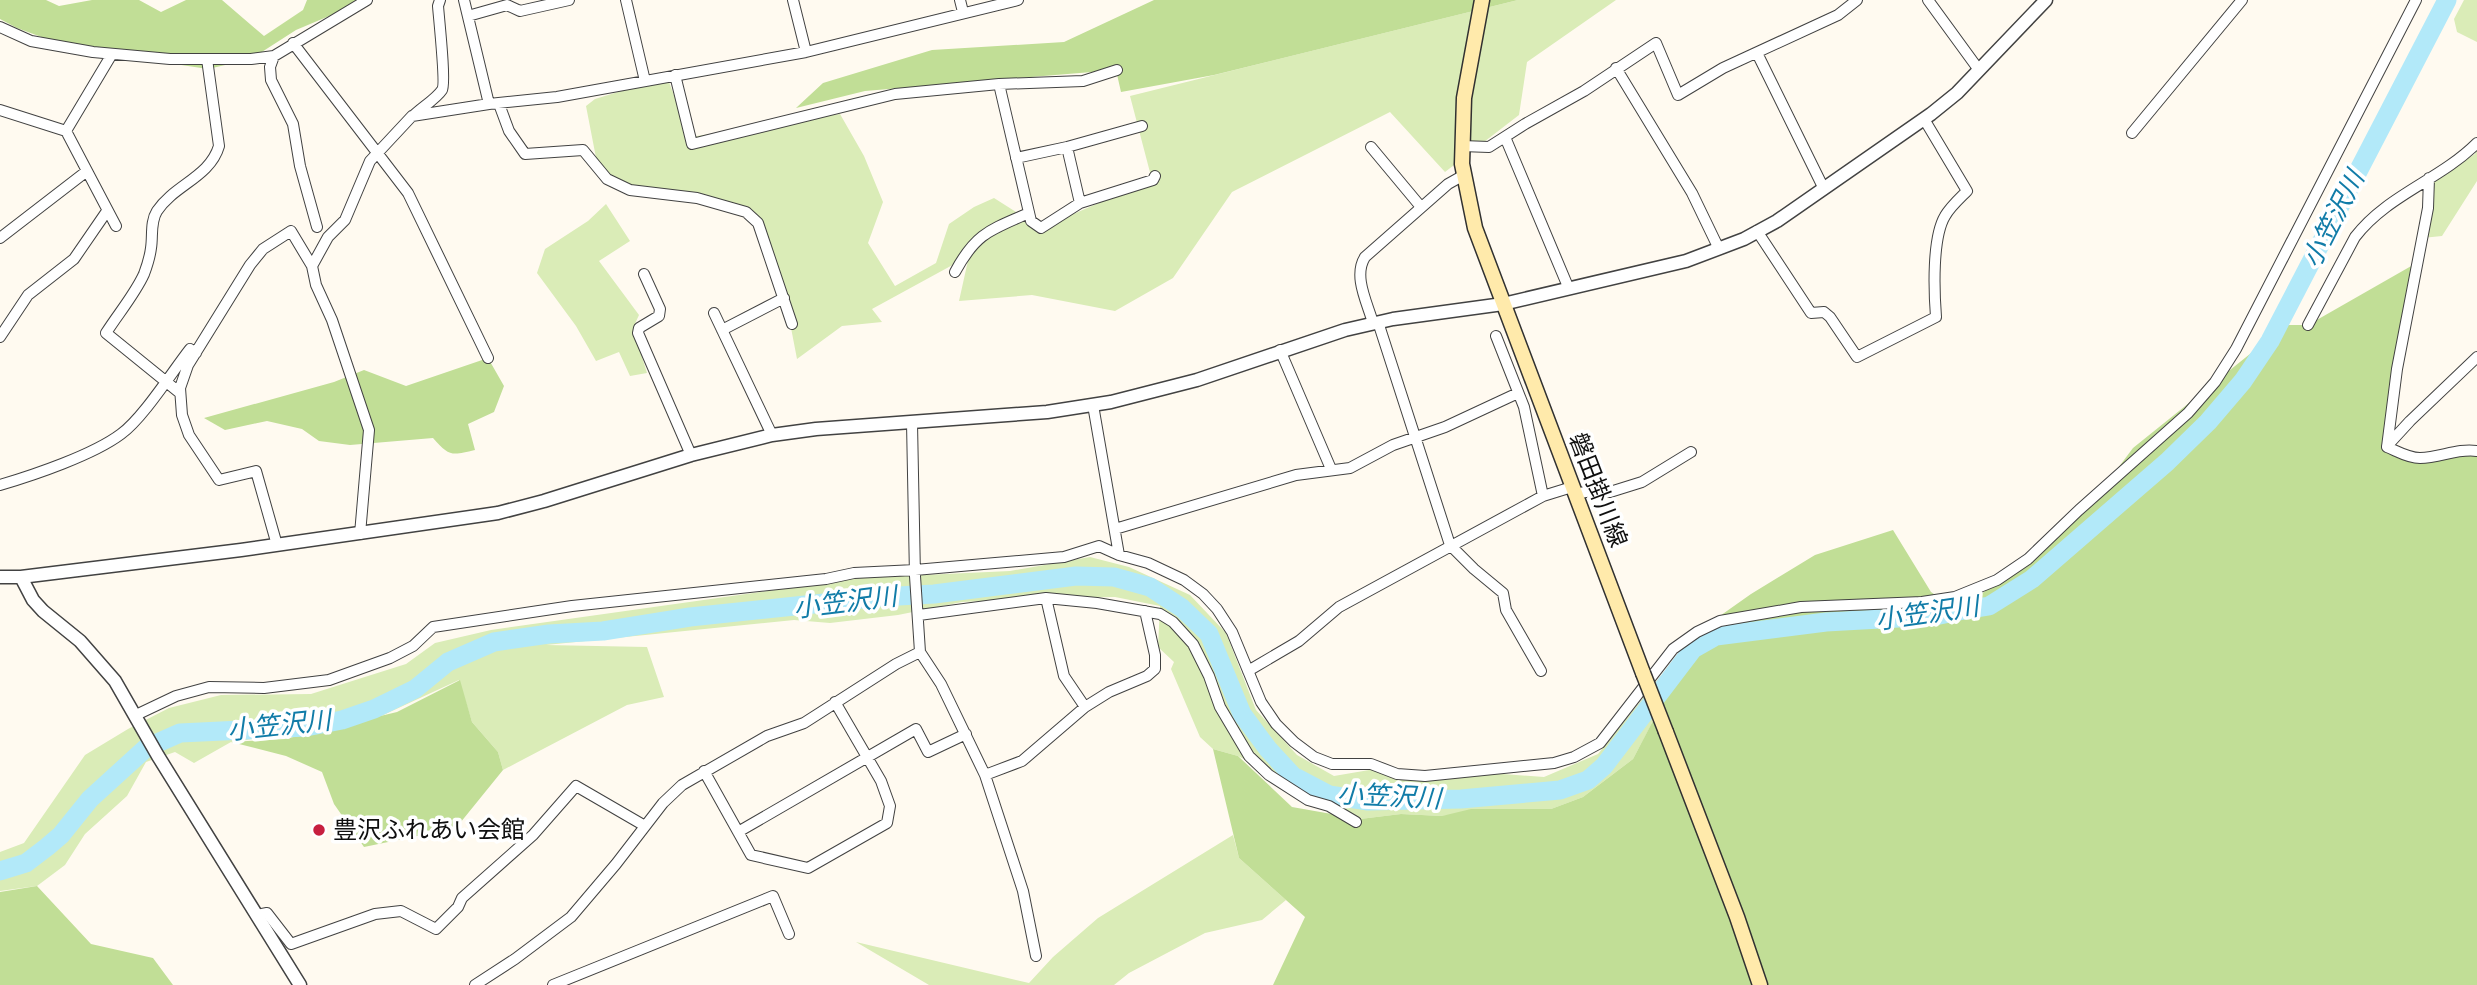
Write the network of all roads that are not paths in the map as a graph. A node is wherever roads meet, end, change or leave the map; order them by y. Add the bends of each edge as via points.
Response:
1 (367, 0) edge
2 (440, 0) edge
3 (464, 0) edge
4 (569, 0) edge
5 (626, 0) edge
6 (793, 0) edge
7 (960, 0) edge
8 (1018, 0) edge
9 (1482, 0) edge
10 (1857, 0) edge
11 (1928, 0) edge
12 (2242, 0) edge
13 (2416, 0) edge
14 (2043, 1) edge
15 (963, 12) junction
16 (467, 16) junction
17 (0, 27) edge
18 (293, 43) junction
19 (806, 52) junction
20 (1757, 52) junction
21 (112, 54) junction
22 (274, 57) junction
23 (207, 59) junction
24 (1616, 68) junction
25 (1117, 70) dead end
26 (1979, 71) junction
27 (675, 75) junction
28 (645, 80) junction
29 (999, 84) junction
30 (494, 104) junction
31 (0, 110) edge
32 (412, 116) junction
33 (1924, 120) junction
34 (1142, 125) dead end
35 (66, 131) junction
36 (2132, 133) dead end
37 (1505, 137) junction
38 (2477, 143) edge
39 (1462, 146) junction
40 (1067, 147) junction
41 (1371, 147) dead end
42 (376, 153) junction
43 (1016, 158) junction
44 (87, 171) junction
45 (1464, 175) junction
46 (1155, 176) dead end
47 (2430, 178) junction
48 (1824, 189) junction
49 (1080, 203) junction
50 (1421, 207) junction
51 (107, 211) junction
52 (1029, 214) junction
53 (116, 226) dead end
54 (317, 227) dead end
55 (1757, 231) junction
56 (0, 238) edge
57 (1719, 249) junction
58 (312, 266) junction
59 (955, 272) dead end
60 (644, 274) dead end
61 (1569, 289) junction
62 (783, 298) junction
63 (1503, 304) junction
64 (714, 313) dead end
65 (1376, 323) junction
66 (792, 324) dead end
67 (2308, 326) dead end
68 (722, 330) junction
69 (1496, 336) dead end
70 (0, 337) edge
71 (1280, 350) junction
72 (195, 353) junction
73 (2477, 357) edge
74 (488, 358) dead end
75 (165, 381) junction
76 (180, 393) junction
77 (1518, 393) junction
78 (1093, 405) junction
79 (912, 423) junction
80 (772, 435) junction
81 (1414, 438) junction
82 (2387, 447) junction
83 (2477, 451) edge
84 (1691, 452) dead end
85 (691, 455) junction
86 (1331, 470) junction
87 (0, 485) edge
88 (1573, 491) junction
89 (1543, 496) junction
90 (1115, 529) junction
91 (360, 534) junction
92 (276, 545) junction
93 (1450, 545) junction
94 (1119, 555) junction
95 (915, 573) junction
96 (0, 577) edge
97 (21, 577) junction
98 (1046, 598) junction
99 (1145, 611) junction
100 (919, 613) junction
101 (920, 652) junction
102 (1248, 671) junction
103 (1541, 671) dead end
104 (835, 702) junction
105 (1085, 707) junction
106 (136, 715) junction
107 (966, 734) junction
108 (867, 756) junction
109 (704, 771) junction
110 (985, 775) junction
111 (1356, 822) dead end
112 (645, 826) junction
113 (738, 832) junction
114 (257, 915) junction
115 (789, 934) dead end
116 (1036, 956) dead end
117 (300, 985) edge
118 (475, 985) edge
119 (553, 985) edge
120 (1759, 985) edge

1 - 18 street
2 - 32 street via 443,89
3 - 16 street
4 - 16 street via 520,11 507,5
5 - 28 street
6 - 19 street
7 - 15 street
8 - 15 street
9 - 39 main road, 磐田掛川線 via 1464,98
10 - 20 street via 1838,15
11 - 26 street
12 - 36 street
13 - 102 street via 2214,382 2188,413 2028,559 1997,580 1955,597 1922,602 1801,607 1720,621 1673,649 1600,743 1547,765 1425,776 1397,774 1371,764 1332,764 1314,757 1276,724
14 - 26 street
15 - 19 street
16 - 30 street
17 - 21 street via 32,41
18 - 22 street
18 - 42 street
19 - 27 street
20 - 24 street via 1678,95 1656,43
20 - 48 street
21 - 23 street
21 - 35 street
22 - 23 street
22 - 54 street via 271,80 293,124
23 - 75 street via 219,146 215,159 157,212 143,276 106,333
24 - 37 street
24 - 57 street via 1692,193
25 - 29 street via 1083,81
26 - 33 street
27 - 28 street
27 - 29 street via 692,144 895,94
28 - 30 street
29 - 43 street
30 - 32 street
30 - 62 street via 525,154 583,150 607,179 629,190 697,198 746,212 758,223
31 - 35 street
32 - 42 street
33 - 48 street
33 - 55 street via 1967,191 1944,217 1939,234 1936,317 1857,357 1830,317 1824,312 1811,313
34 - 40 street
35 - 44 street
37 - 39 street via 1489,147
37 - 61 street
38 - 47 street
39 - 45 main road, 磐田掛川線
40 - 43 street
40 - 49 street
41 - 50 street
42 - 58 street via 345,220 328,237
42 - 74 street via 408,193
43 - 52 street
44 - 51 street
44 - 56 street
45 - 50 street
45 - 63 main road, 磐田掛川線 via 1475,228
46 - 49 street
47 - 67 street via 2389,202 2364,225
47 - 82 street
48 - 55 street
49 - 52 street via 1041,228
50 - 65 street via 1360,265
51 - 53 street
51 - 70 street via 74,259 28,295
52 - 59 street via 977,239
55 - 57 street
57 - 61 street
58 - 72 street via 291,231 263,249
58 - 91 street via 369,430
60 - 85 street via 660,309 659,316 638,333
61 - 63 street
62 - 66 street
62 - 68 street
63 - 65 street
63 - 88 main road, 磐田掛川線
64 - 68 street
65 - 71 street
65 - 81 street
68 - 80 street
69 - 77 street
71 - 78 street via 1197,380
71 - 86 street
72 - 75 street via 190,349
72 - 76 street
73 - 82 street
75 - 76 street
75 - 87 street via 121,435
76 - 92 street via 181,415 189,435 219,480 256,471
77 - 81 street
77 - 89 street
78 - 79 street
78 - 90 street
79 - 80 street
79 - 95 street
80 - 85 street
81 - 86 street via 1350,468
81 - 93 street
82 - 83 street via 2420,458
84 - 88 street via 1642,482 1610,492
85 - 91 street via 498,513
86 - 90 street via 1296,475
88 - 89 street
88 - 120 main road, 磐田掛川線, bridge
89 - 93 street
90 - 94 street
91 - 92 street
92 - 97 street
93 - 102 street via 1339,607 1299,641
93 - 103 street via 1503,593 1506,610
94 - 95 street via 1099,547 1064,557
94 - 102 street via 1148,563 1203,594 1232,632
95 - 100 street
95 - 106 street via 854,573 433,627 413,646 390,658 329,680 264,688 209,687
96 - 97 street
97 - 106 street via 43,611 104,666
98 - 99 street
98 - 100 street
98 - 105 street via 1064,676
99 - 105 street via 1155,669
99 - 111 street via 1173,622 1193,644 1220,707 1249,756 1308,800
100 - 101 street
101 - 104 street
101 - 107 street
104 - 108 street
104 - 109 street via 804,723 767,736
105 - 110 street via 1022,761
106 - 114 street
107 - 108 street via 928,752 916,729
107 - 110 street
108 - 113 street
108 - 113 street via 890,806 887,822 808,868 751,855
109 - 112 street via 682,785
109 - 113 street
110 - 116 street via 1023,891
112 - 114 street via 576,786 533,835 462,898 436,929 401,911 375,914 291,944 267,913
112 - 118 street via 571,917
114 - 117 street
115 - 119 street via 773,896

